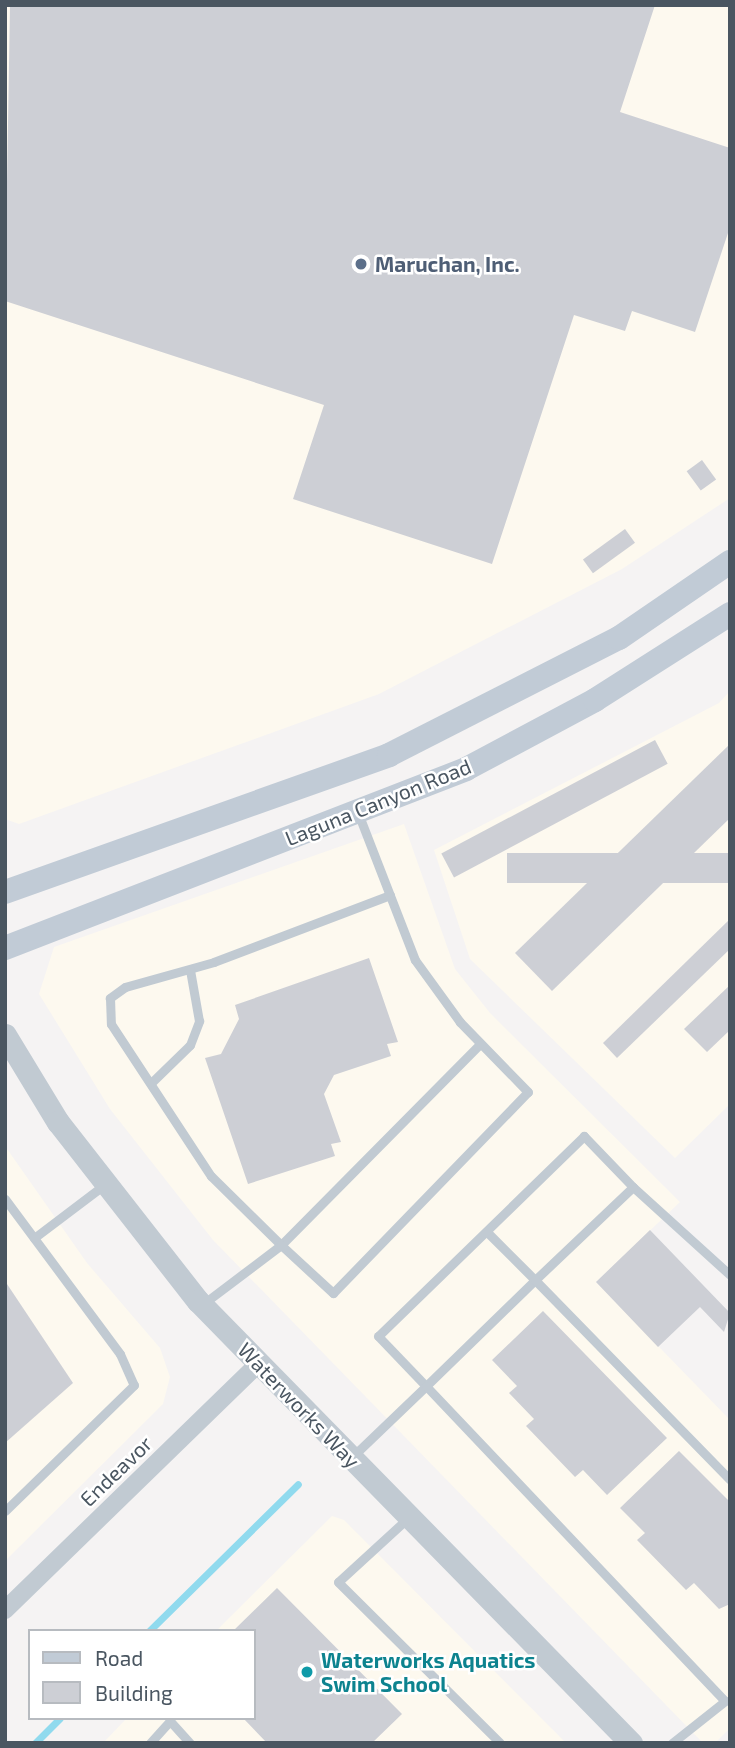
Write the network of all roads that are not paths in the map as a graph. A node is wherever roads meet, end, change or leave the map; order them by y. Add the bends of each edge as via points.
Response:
1 (730, 562) edge
2 (730, 614) edge
3 (358, 811) junction
4 (5, 892) edge
5 (390, 895) junction
6 (5, 948) edge
7 (190, 970) junction
8 (5, 1035) edge
9 (480, 1044) junction
10 (152, 1082) junction
11 (104, 1185) junction
12 (633, 1186) junction
13 (5, 1199) edge
14 (486, 1232) junction
15 (34, 1238) junction
16 (281, 1245) junction
17 (730, 1275) edge
18 (535, 1280) junction
19 (202, 1305) junction
20 (258, 1364) junction
21 (426, 1386) junction
22 (351, 1458) junction
23 (730, 1480) edge
24 (7, 1507) edge
25 (409, 1517) junction
26 (5, 1610) edge
27 (727, 1698) edge
28 (150, 1743) edge
29 (190, 1743) edge
30 (500, 1743) edge
31 (631, 1743) edge
32 (672, 1743) edge

1 - 4 main road, Laguna Canyon Road via 619,638 389,755
2 - 3 main road, Laguna Canyon Road via 595,700 478,763
3 - 5 lane
3 - 6 main road, Laguna Canyon Road
5 - 7 lane
5 - 9 lane via 415,960
7 - 10 lane via 199,1021 190,1045
7 - 10 lane via 125,987 107,1005 111,1024
8 - 11 street, Waterworks Way
9 - 16 lane
9 - 16 lane via 528,1092 333,1293
10 - 16 lane via 211,1175
11 - 15 lane
11 - 19 street, Waterworks Way
12 - 14 lane via 583,1136
12 - 17 lane
12 - 18 lane
13 - 15 lane
14 - 18 lane
14 - 21 lane via 378,1336
15 - 24 lane via 120,1354 134,1385
16 - 19 lane
18 - 21 lane
18 - 23 lane
19 - 20 street, Waterworks Way
20 - 22 street, Waterworks Way
20 - 26 street, Endeavor
21 - 22 lane
21 - 27 lane
22 - 25 street, Waterworks Way
25 - 30 lane via 338,1582
25 - 31 street, Waterworks Way
27 - 32 lane
28 - 29 lane via 170,1721

